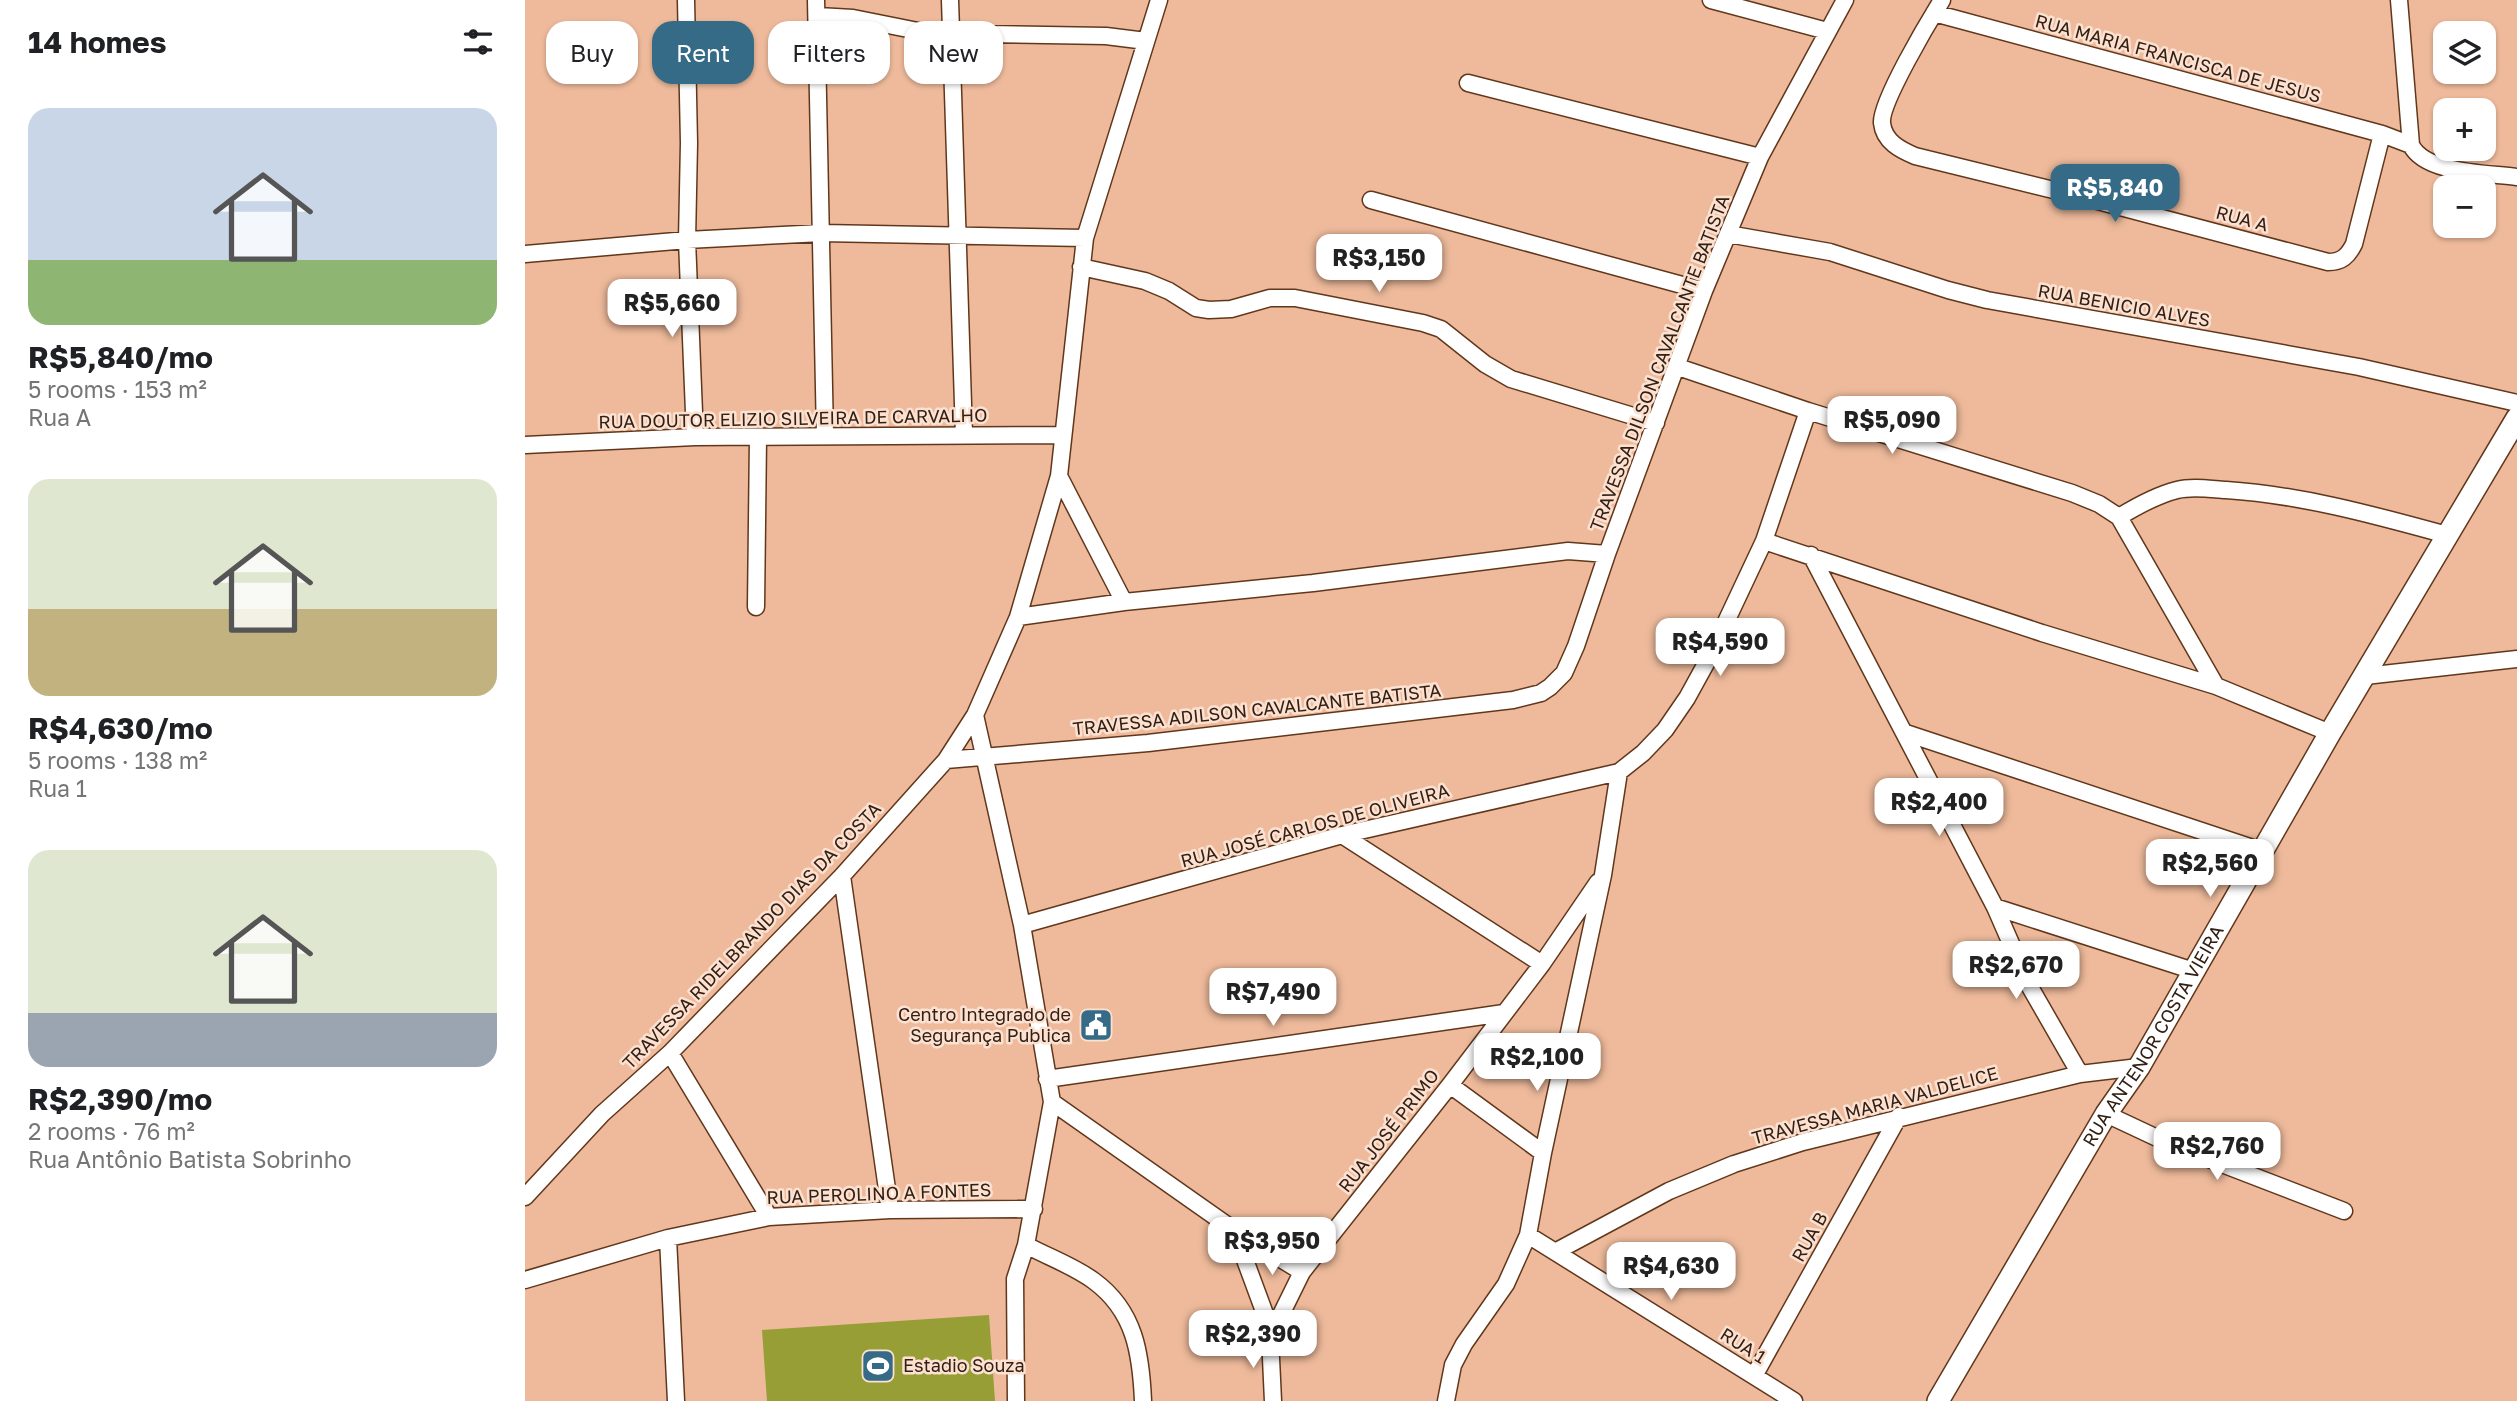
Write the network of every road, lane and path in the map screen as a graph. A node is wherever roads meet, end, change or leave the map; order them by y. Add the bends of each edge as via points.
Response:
1 (686, 0) edge
2 (950, 0) edge
3 (1159, 0) edge
4 (1711, 0) edge
5 (1845, 0) edge
6 (2399, 0) edge
7 (1938, 6) edge
8 (817, 8) edge
9 (950, 21) edge
10 (904, 30) edge
11 (1827, 31) junction
12 (1003, 35) edge
13 (1146, 41) junction
14 (1468, 83) dead end
15 (952, 84) edge
16 (2382, 134) junction
17 (2411, 145) junction
18 (1760, 157) junction
19 (2517, 177) edge
20 (1371, 200) dead end
21 (821, 233) junction
22 (1728, 234) junction
23 (957, 236) junction
24 (1085, 238) junction
25 (687, 240) junction
26 (525, 254) edge
27 (1081, 267) junction
28 (1704, 291) junction
29 (1678, 366) junction
30 (2517, 404) edge
31 (1808, 411) junction
32 (2517, 418) edge
33 (1655, 423) junction
34 (964, 435) junction
35 (1062, 435) junction
36 (825, 436) junction
37 (695, 437) junction
38 (758, 437) junction
39 (525, 445) edge
40 (1059, 477) junction
41 (2119, 517) junction
42 (2447, 535) junction
43 (1764, 541) junction
44 (1607, 554) junction
45 (1811, 555) junction
46 (1124, 602) junction
47 (756, 607) dead end
48 (1018, 617) junction
49 (2517, 659) edge
50 (1564, 673) joint
51 (2365, 676) junction
52 (2215, 686) junction
53 (975, 715) junction
54 (1906, 733) junction
55 (2330, 733) junction
56 (985, 758) junction
57 (946, 760) junction
58 (1619, 772) junction
59 (1342, 835) junction
60 (2262, 850) junction
61 (1603, 875) junction
62 (842, 876) junction
63 (1995, 906) junction
64 (1022, 925) junction
65 (1542, 964) junction
66 (2194, 971) junction
67 (1504, 1013) junction
68 (670, 1053) junction
69 (2139, 1067) junction
70 (2080, 1074) junction
71 (1047, 1079) junction
72 (1450, 1085) junction
73 (1052, 1102) junction
74 (2106, 1114) junction
75 (1899, 1116) junction
76 (1543, 1153) junction
77 (525, 1197) edge
78 (1034, 1209) junction
79 (890, 1210) junction
80 (2344, 1211) dead end
81 (769, 1217) junction
82 (1234, 1230) junction
83 (1528, 1235) junction
84 (668, 1238) junction
85 (1027, 1245) junction
86 (1555, 1252) junction
87 (1302, 1272) junction
88 (525, 1280) edge
89 (1270, 1337) junction
90 (1754, 1376) junction
91 (676, 1401) edge
92 (1016, 1401) edge
93 (1143, 1401) edge
94 (1273, 1401) edge
95 (1446, 1401) edge
96 (1794, 1401) edge
97 (1938, 1401) edge

1 - 25 street
2 - 9 street
3 - 13 street, TRAVESSA RIDELBRANDO DIAS DA COSTA
4 - 11 street
5 - 11 street, TRAVESSA DILSON CAVALCANTE BATISTA
6 - 17 street
7 - 16 street, RUA MARIA FRANCISCA DE JESUS
7 - 16 street, RUA A via 1886,105 1882,124 1893,145 1916,156 2337,262 2354,244
8 - 10 street
8 - 21 street
11 - 18 street, TRAVESSA DILSON CAVALCANTE BATISTA
12 - 13 street
13 - 24 street, TRAVESSA RIDELBRANDO DIAS DA COSTA
14 - 18 street
15 - 23 street
16 - 17 street, RUA MARIA FRANCISCA DE JESUS
17 - 19 street, RUA MARIA FRANCISCA DE JESUS via 2431,164
18 - 22 street, TRAVESSA DILSON CAVALCANTE BATISTA
20 - 28 street
21 - 23 street
21 - 25 street
21 - 36 street
22 - 28 street, TRAVESSA DILSON CAVALCANTE BATISTA
22 - 30 street, RUA BENICIO ALVES via 1829,252 1987,300 2359,367
23 - 24 street
23 - 34 street
24 - 27 street, TRAVESSA RIDELBRANDO DIAS DA COSTA
25 - 26 street
25 - 37 street
27 - 33 street via 1145,281 1196,308 1231,309 1271,298 1295,298 1423,323 1441,329 1511,379
27 - 35 street, TRAVESSA RIDELBRANDO DIAS DA COSTA
28 - 29 street, TRAVESSA DILSON CAVALCANTE BATISTA
29 - 31 street
29 - 33 street, TRAVESSA DILSON CAVALCANTE BATISTA
31 - 41 street via 2072,493
31 - 43 street
32 - 42 main road, RUA ANTENOR COSTA VIEIRA
33 - 44 street, TRAVESSA DILSON CAVALCANTE BATISTA
34 - 35 street, RUA DOUTOR ELIZIO SILVEIRA DE CARVALHO
34 - 36 street, RUA DOUTOR ELIZIO SILVEIRA DE CARVALHO
35 - 40 street, TRAVESSA RIDELBRANDO DIAS DA COSTA
36 - 38 street, RUA DOUTOR ELIZIO SILVEIRA DE CARVALHO
37 - 38 street, RUA DOUTOR ELIZIO SILVEIRA DE CARVALHO
37 - 39 street, RUA DOUTOR ELIZIO SILVEIRA DE CARVALHO
38 - 47 street
40 - 46 street
40 - 48 street, TRAVESSA RIDELBRANDO DIAS DA COSTA
41 - 42 street via 2171,492 2196,488 2300,498
41 - 52 street
42 - 51 main road, RUA ANTENOR COSTA VIEIRA
43 - 45 street
43 - 58 street via 1688,698 1665,730
44 - 46 street, TRAVESSA DILSON CAVALCANTE BATISTA via 1568,551
44 - 50 street, TRAVESSA DILSON CAVALCANTE BATISTA
45 - 52 street
45 - 54 street
46 - 48 street, TRAVESSA DILSON CAVALCANTE BATISTA
48 - 53 street, TRAVESSA RIDELBRANDO DIAS DA COSTA
49 - 51 street
50 - 56 street, TRAVESSA ADILSON CAVALCANTE BATISTA via 1541,693 1513,700
51 - 55 main road, RUA ANTENOR COSTA VIEIRA
52 - 55 street
53 - 56 street
53 - 57 street, TRAVESSA RIDELBRANDO DIAS DA COSTA
54 - 60 street
54 - 63 street
55 - 60 main road, RUA ANTENOR COSTA VIEIRA
56 - 57 street, TRAVESSA ADILSON CAVALCANTE BATISTA
56 - 64 street
57 - 62 street, TRAVESSA RIDELBRANDO DIAS DA COSTA
58 - 59 street, RUA JOSÉ CARLOS DE OLIVEIRA
58 - 61 street
59 - 64 street, RUA JOSÉ CARLOS DE OLIVEIRA
59 - 65 street
60 - 66 main road, RUA ANTENOR COSTA VIEIRA
61 - 65 street, RUA JOSÉ PRIMO
61 - 76 street
62 - 68 street, TRAVESSA RIDELBRANDO DIAS DA COSTA
62 - 79 street
63 - 66 street
63 - 70 street via 2030,987
64 - 71 street
65 - 67 street, RUA JOSÉ PRIMO
66 - 69 main road, RUA ANTENOR COSTA VIEIRA
67 - 71 street
67 - 72 street, RUA JOSÉ PRIMO
68 - 77 street, TRAVESSA RIDELBRANDO DIAS DA COSTA via 602,1114
68 - 81 street
69 - 70 street, TRAVESSA MARIA VALDELICE
69 - 74 main road, RUA ANTENOR COSTA VIEIRA
70 - 75 street, TRAVESSA MARIA VALDELICE
71 - 73 street
72 - 76 street
72 - 87 street, RUA JOSÉ PRIMO
73 - 78 street
73 - 82 street
74 - 80 street via 2170,1144
74 - 97 main road, RUA ANTENOR COSTA VIEIRA
75 - 86 street, TRAVESSA MARIA VALDELICE via 1734,1164 1669,1191
75 - 90 street, RUA B
76 - 83 street
78 - 79 street, RUA PEROLINO A FONTES
78 - 85 street
79 - 81 street, RUA PEROLINO A FONTES
81 - 84 street, RUA PEROLINO A FONTES
82 - 87 street
82 - 89 street
83 - 86 street, RUA 1
83 - 95 street via 1506,1284 1453,1365
84 - 88 street, RUA PEROLINO A FONTES
84 - 91 street
85 - 92 street via 1015,1279
85 - 93 street via 1094,1281 1116,1302 1136,1340
86 - 90 street, RUA 1
87 - 89 street, RUA JOSÉ PRIMO
89 - 94 street
90 - 96 street, RUA 1

